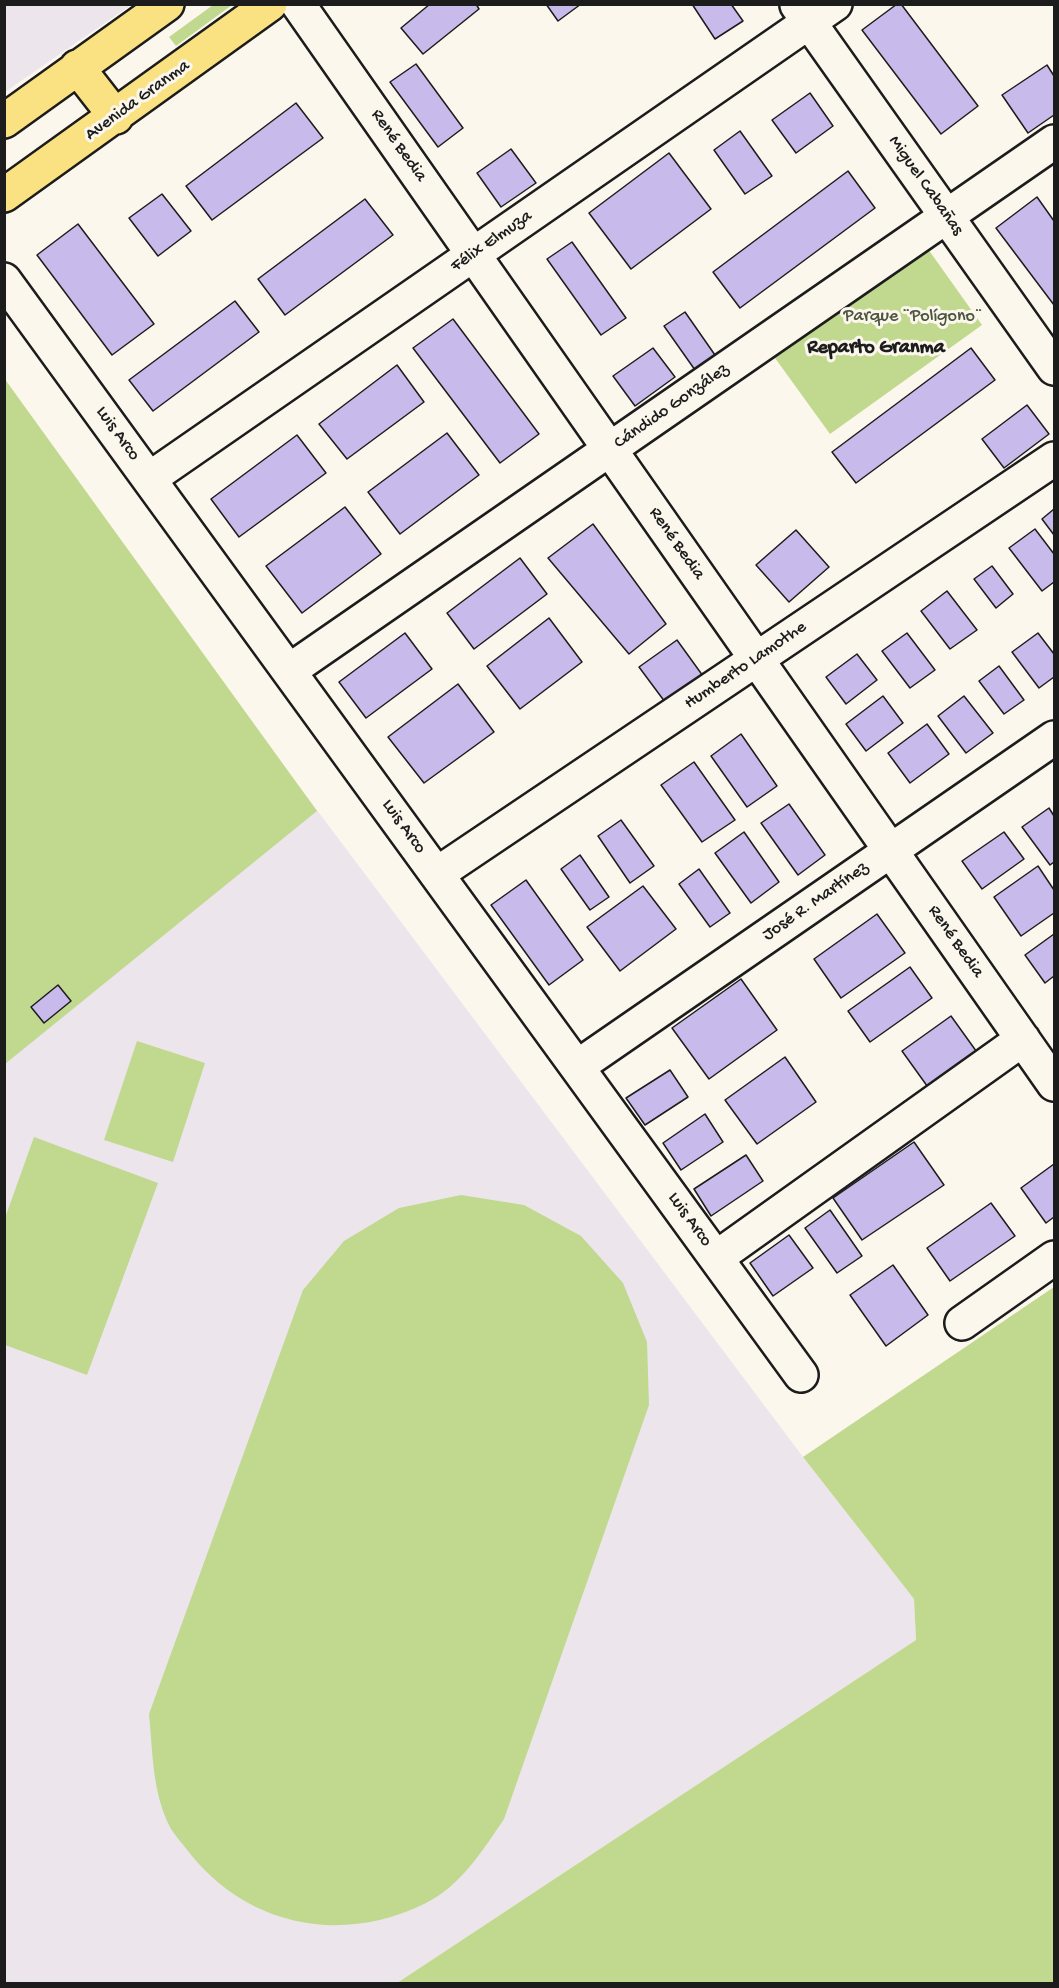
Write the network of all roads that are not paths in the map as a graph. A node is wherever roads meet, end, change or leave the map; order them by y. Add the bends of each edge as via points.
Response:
1 (167, 4) edge
2 (270, 4) edge
3 (298, 4) edge
4 (813, 10) edge
5 (77, 67) junction
6 (116, 117) junction
7 (4, 121) edge
8 (1054, 142) edge
9 (4, 195) edge
10 (947, 216) junction
11 (473, 254) junction
12 (4, 280) edge
13 (1054, 368) edge
14 (610, 450) junction
15 (1054, 459) edge
16 (149, 478) junction
17 (757, 659) junction
18 (289, 671) junction
19 (1054, 738) edge
20 (891, 850) junction
21 (436, 874) junction
22 (1023, 1039) junction
23 (577, 1067) junction
24 (1054, 1084) edge
25 (716, 1258) junction
26 (1054, 1258) edge
27 (962, 1323) dead end
28 (801, 1375) dead end

1 - 5 main road
2 - 6 main road, Avenida Granma
3 - 11 street, René Bedia
4 - 10 street, Miguel Cabañas
4 - 11 street, Félix Elmuza
5 - 6 main road
5 - 7 main road
6 - 9 main road, Avenida Granma
8 - 10 street, Cándido González
10 - 13 street, Miguel Cabañas
10 - 14 street, Cándido González
11 - 14 street, René Bedia
11 - 16 street, Félix Elmuza
12 - 16 street, Luis Arco
14 - 17 street, René Bedia
14 - 18 street, Cándido González
15 - 17 street, Humberto Lamothe
16 - 18 street, Luis Arco
17 - 20 street, René Bedia
17 - 21 street, Humberto Lamothe
18 - 21 street, Luis Arco
19 - 20 street, José R. Martínez
20 - 22 street, René Bedia
20 - 23 street, José R. Martínez
21 - 23 street, Luis Arco
22 - 24 street, René Bedia
22 - 25 street
23 - 25 street, Luis Arco
25 - 28 street, Luis Arco
26 - 27 street

